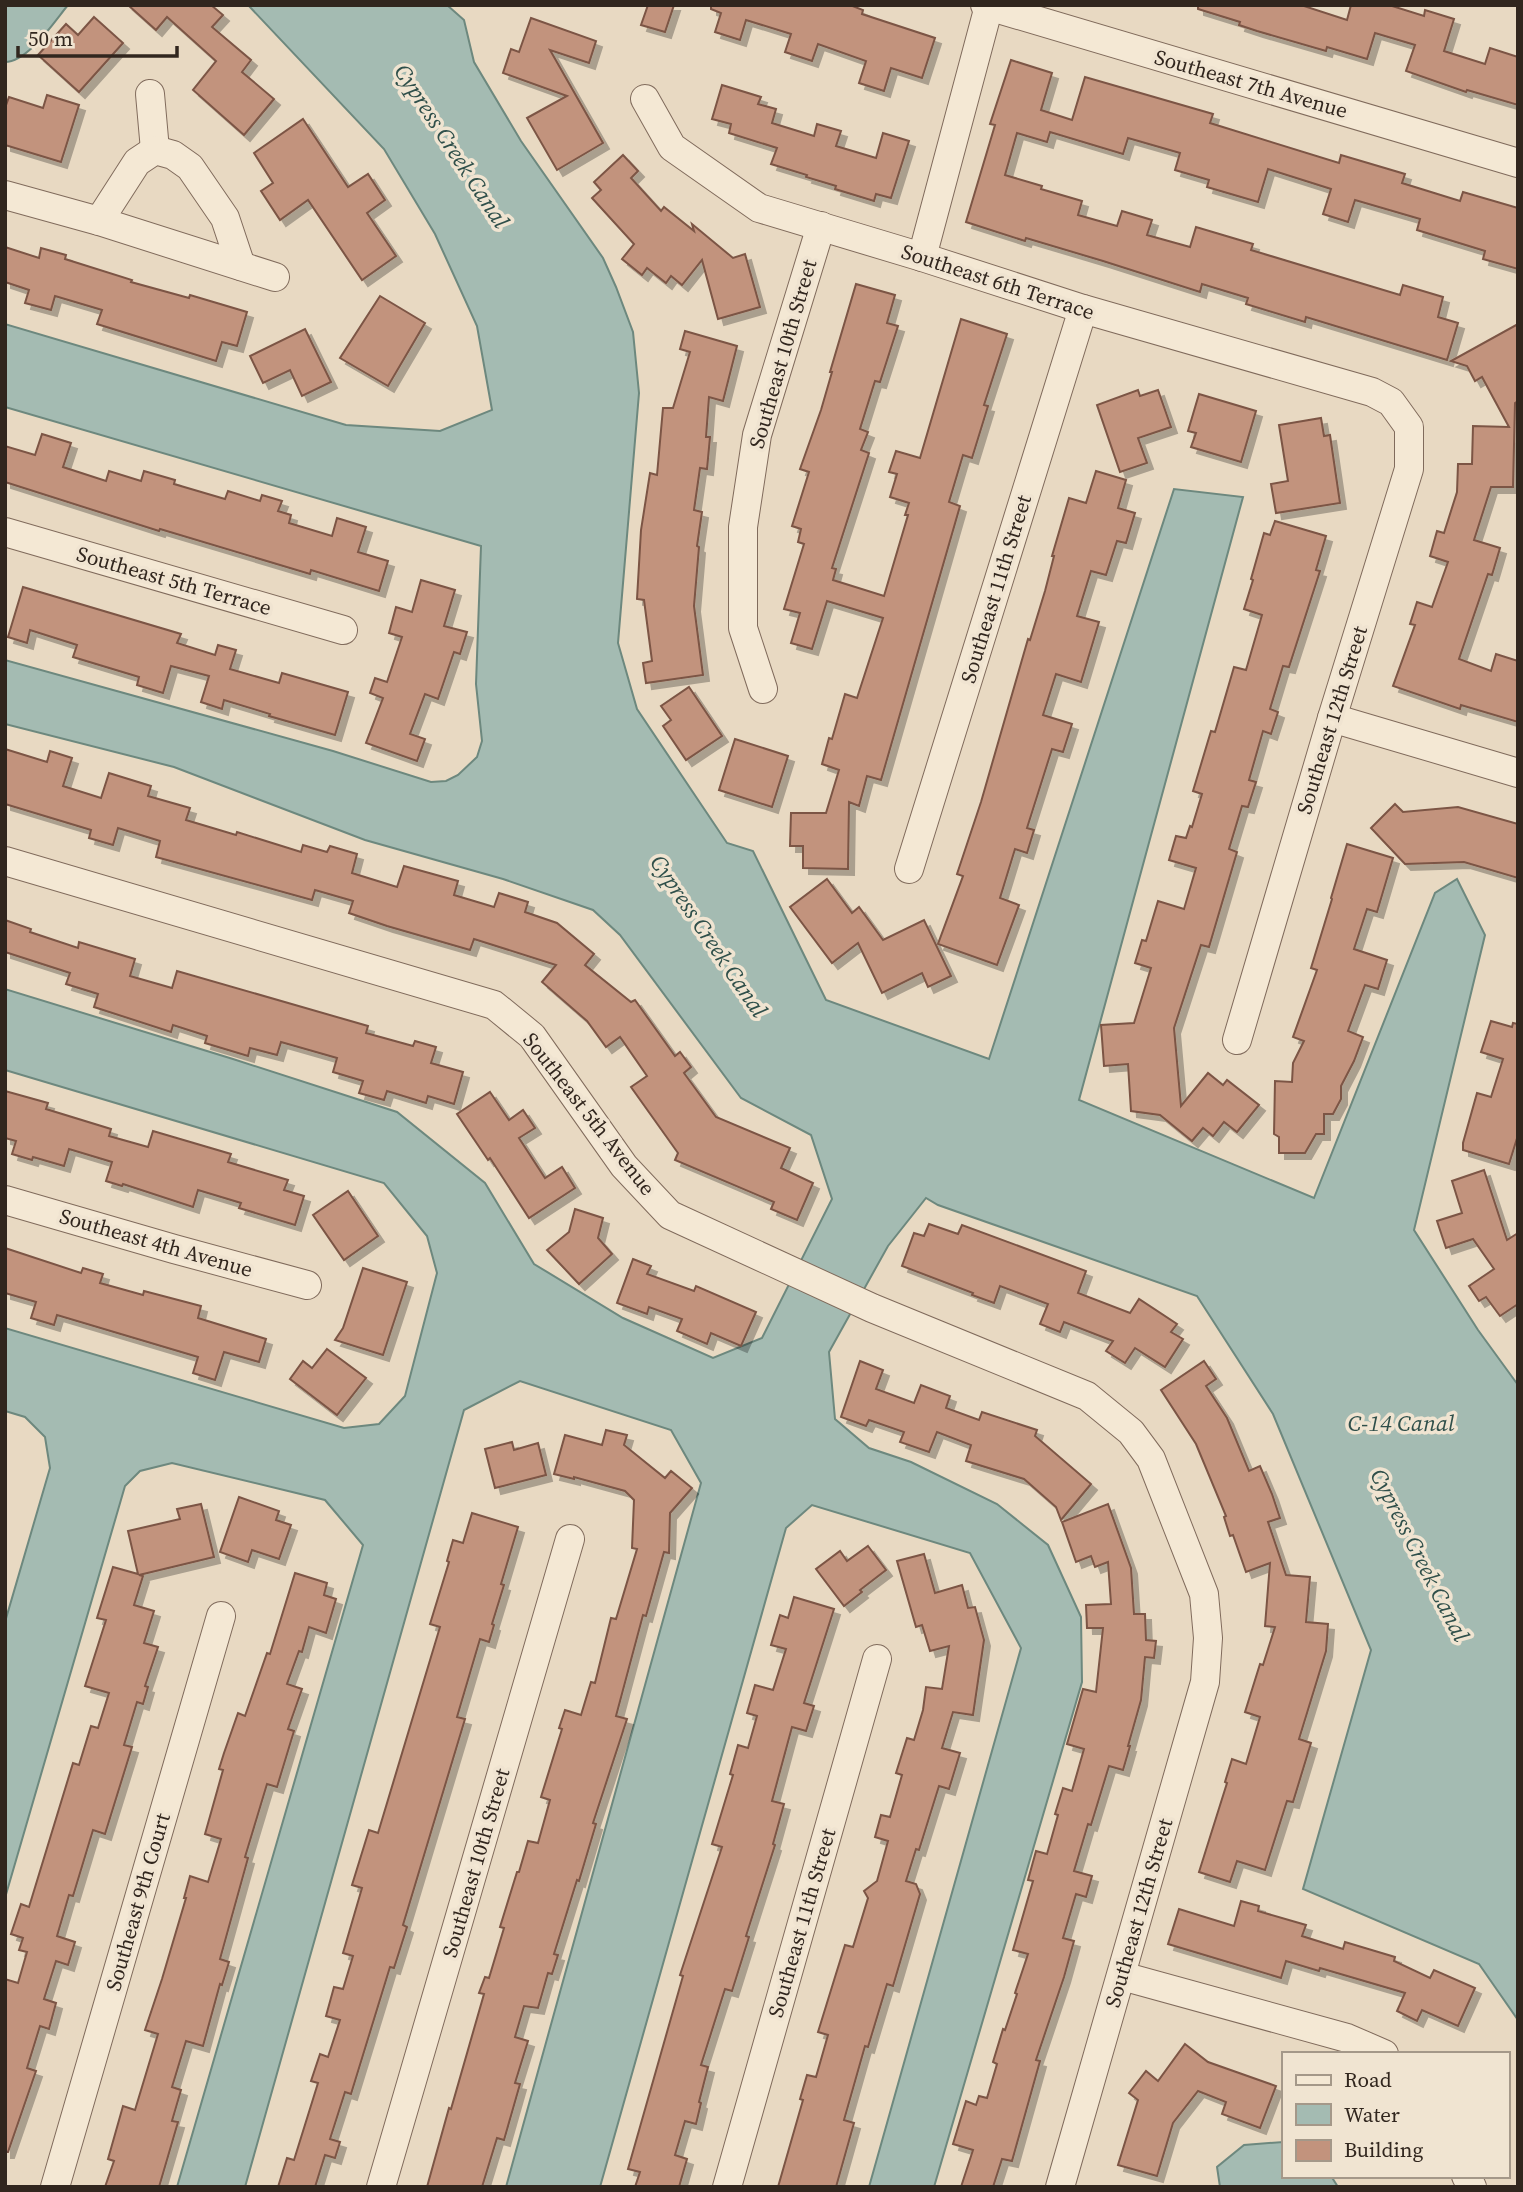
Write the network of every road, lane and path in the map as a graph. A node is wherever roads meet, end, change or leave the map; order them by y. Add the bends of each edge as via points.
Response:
1 (987, 6) edge
2 (150, 94) dead end
3 (645, 99) dead end
4 (155, 149) junction
5 (1518, 163) edge
6 (5, 195) edge
7 (99, 222) junction
8 (821, 226) junction
9 (922, 257) junction
10 (241, 266) junction
11 (275, 277) dead end
12 (1083, 309) junction
13 (1391, 402) joint
14 (5, 532) edge
15 (343, 630) dead end
16 (763, 689) dead end
17 (1332, 718) junction
18 (1518, 773) edge
19 (5, 861) edge
20 (909, 869) dead end
21 (1237, 1040) dead end
22 (5, 1200) edge
23 (307, 1285) dead end
24 (570, 1539) dead end
25 (221, 1616) dead end
26 (1208, 1638) joint
27 (877, 1659) dead end
28 (1122, 1976) junction
29 (1379, 2052) edge
30 (55, 2187) edge
31 (381, 2187) edge
32 (727, 2187) edge
33 (1060, 2187) edge

1 - 5 street, Southeast 7th Avenue
1 - 9 street
2 - 4 street
3 - 8 street, Southeast 6th Terrace via 672,148 760,208
4 - 7 street via 137,162
4 - 10 street via 190,167 225,218
6 - 7 street
7 - 10 street
8 - 9 street, Southeast 6th Terrace
8 - 16 street, Southeast 10th Street via 757,435 743,527 743,628
9 - 12 street, Southeast 6th Terrace
10 - 11 street
12 - 13 street, Southeast 6th Terrace via 1372,392
12 - 20 street, Southeast 11th Street
13 - 17 street, Southeast 12th Street via 1409,427 1409,469
14 - 15 street, Southeast 5th Terrace
17 - 18 street
17 - 21 street, Southeast 12th Street
19 - 26 street, Southeast 5th Avenue via 494,1005 532,1036 624,1166 670,1216 872,1308 1087,1396 1131,1432 1151,1459 1204,1594
22 - 23 street, Southeast 4th Avenue
24 - 31 street, Southeast 10th Street
25 - 30 street, Southeast 9th Court
26 - 28 street, Southeast 12th Street via 1205,1682
27 - 32 street, Southeast 11th Street
28 - 29 street via 1347,2038
28 - 33 street, Southeast 12th Street

